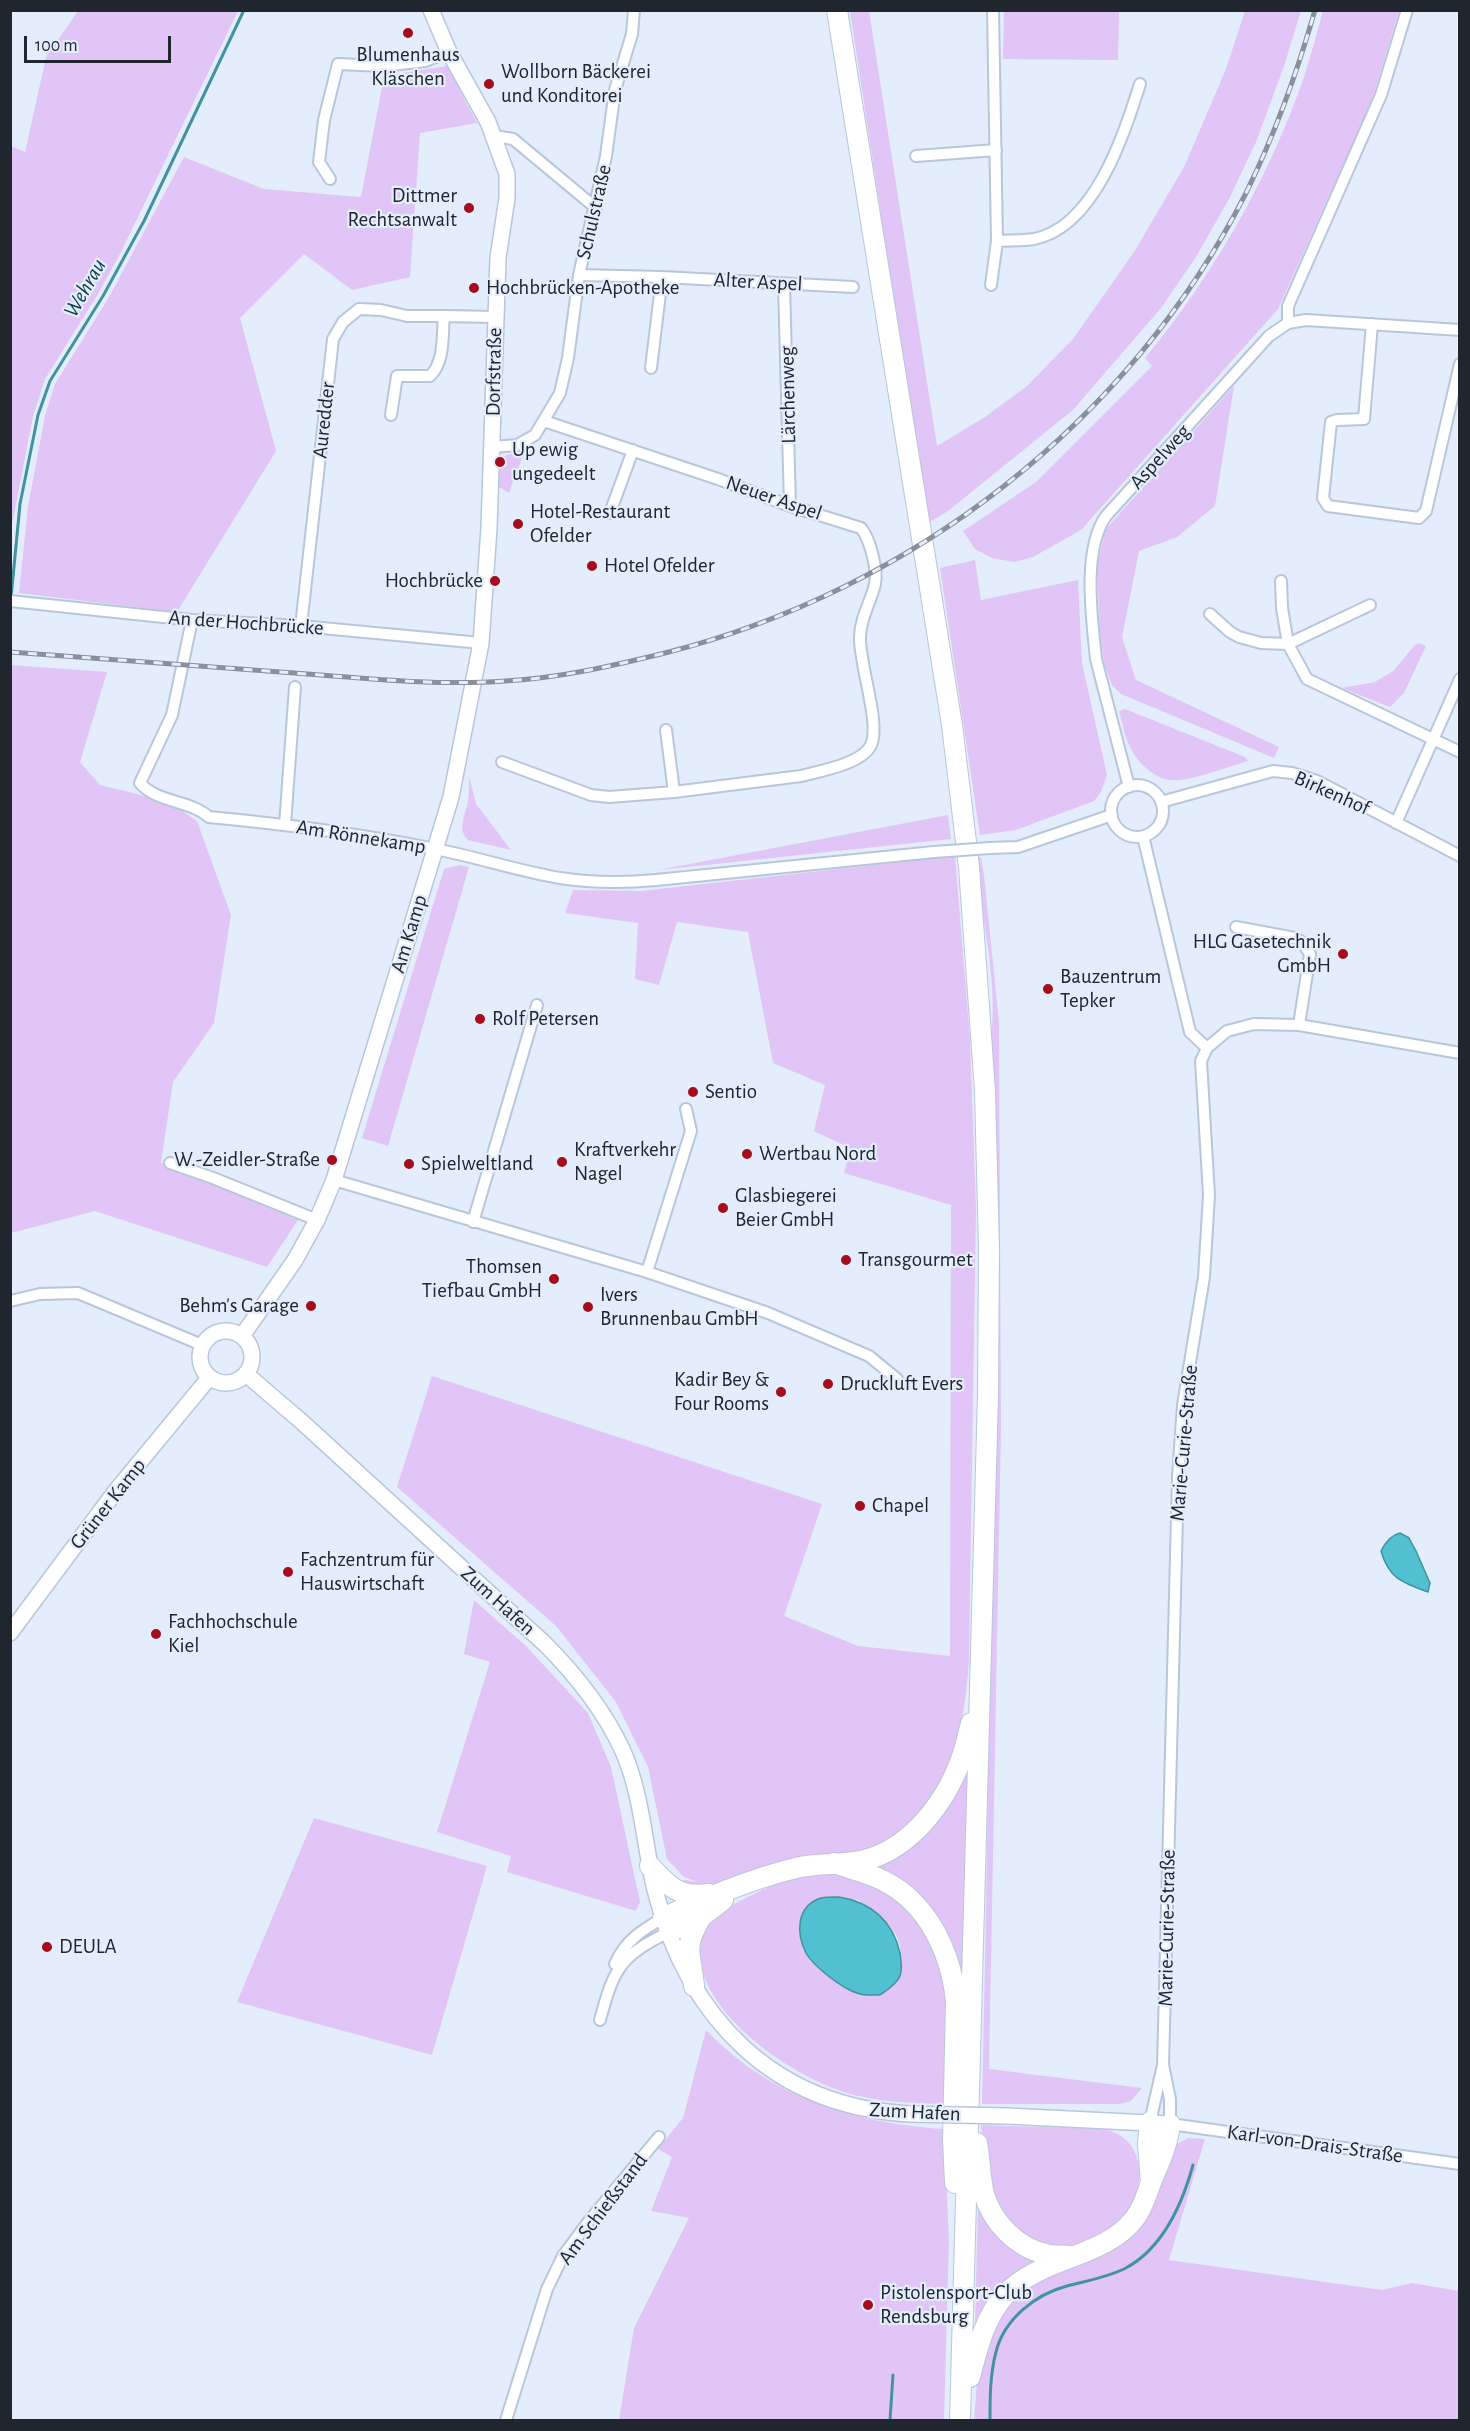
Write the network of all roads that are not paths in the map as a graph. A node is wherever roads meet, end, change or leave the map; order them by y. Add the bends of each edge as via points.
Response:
1 (431, 10) edge
2 (634, 10) edge
3 (837, 10) edge
4 (993, 10) edge
5 (1407, 10) edge
6 (449, 52) junction
7 (1140, 84) dead end
8 (494, 136) junction
9 (996, 150) junction
10 (916, 156) dead end
11 (330, 180) dead end
12 (596, 208) junction
13 (997, 241) junction
14 (579, 275) junction
15 (662, 277) junction
16 (784, 284) junction
17 (991, 285) dead end
18 (853, 287) dead end
19 (444, 316) junction
20 (495, 317) junction
21 (1288, 323) junction
22 (1372, 324) junction
23 (1460, 330) edge
24 (1460, 364) edge
25 (651, 368) dead end
26 (391, 415) dead end
27 (544, 420) junction
28 (493, 447) junction
29 (633, 450) junction
30 (790, 506) junction
31 (610, 513) dead end
32 (1281, 582) dead end
33 (15, 601) edge
34 (1370, 605) dead end
35 (1210, 614) dead end
36 (192, 620) junction
37 (301, 626) junction
38 (481, 643) junction
39 (1288, 644) junction
40 (1460, 679) edge
41 (295, 687) dead end
42 (666, 730) dead end
43 (1434, 741) junction
44 (1460, 752) edge
45 (502, 762) dead end
46 (1129, 787) junction
47 (674, 792) junction
48 (1161, 802) junction
49 (1112, 815) junction
50 (1396, 823) junction
51 (285, 825) junction
52 (1143, 836) junction
53 (437, 849) junction
54 (1460, 856) edge
55 (1236, 927) dead end
56 (537, 1005) dead end
57 (1299, 1025) junction
58 (1206, 1048) junction
59 (1460, 1053) edge
60 (686, 1109) dead end
61 (170, 1163) dead end
62 (334, 1180) junction
63 (317, 1220) junction
64 (473, 1222) junction
65 (647, 1272) junction
66 (10, 1301) edge
67 (242, 1336) junction
68 (202, 1345) junction
69 (246, 1374) junction
70 (209, 1378) junction
71 (897, 1379) dead end
72 (10, 1633) edge
73 (982, 1649) junction
74 (834, 1863) junction
75 (650, 1866) junction
76 (739, 1888) junction
77 (718, 1895) junction
78 (701, 1917) junction
79 (666, 1925) junction
80 (694, 1986) junction
81 (600, 2020) dead end
82 (1163, 2065) junction
83 (969, 2094) junction
84 (1160, 2123) junction
85 (659, 2137) dead end
86 (1460, 2164) edge
87 (1072, 2256) junction
88 (965, 2279) junction
89 (960, 2418) edge
90 (506, 2421) edge

1 - 6 main road, Dorfstraße
2 - 12 street, Schulstraße via 632,34 615,90
3 - 73 highway via 952,725 971,889 985,1091 988,1250
4 - 9 street
5 - 21 street via 1381,95 1288,306
6 - 8 main road, Dorfstraße
6 - 11 street via 425,61 392,66 338,64 324,120 319,162
7 - 13 street via 1104,178 1069,223 1036,239
8 - 12 street via 513,139
8 - 20 main road, Dorfstraße via 507,174
9 - 10 street
9 - 13 street
12 - 14 street, Schulstraße
13 - 17 street
14 - 15 street, Alter Aspel
14 - 27 street, Schulstraße via 560,393
15 - 16 street, Alter Aspel
15 - 25 street
16 - 18 street, Alter Aspel
16 - 30 street, Lärchenweg
19 - 20 street, Auredder
19 - 26 street via 436,370 430,376 397,376
19 - 37 street, Auredder via 407,316 359,309 333,339
20 - 28 main road, Dorfstraße
21 - 22 street via 1306,320
21 - 46 street, Aspelweg via 1269,336 1106,516 1096,536 1091,567 1096,659
22 - 23 street
22 - 24 street via 1364,420 1331,422 1323,498 1328,506 1419,518 1426,511
27 - 28 street, Schulstraße via 535,435 517,445
27 - 29 street, Neuer Aspel
28 - 38 main road, Dorfstraße
29 - 30 street, Neuer Aspel
29 - 31 street
30 - 47 street, Neuer Aspel via 861,528 867,535 876,582 860,634 860,651 874,736 867,752 841,765 801,776
32 - 39 street
33 - 36 street, An der Hochbrücke
34 - 39 street
35 - 39 street via 1239,637
36 - 37 street, An der Hochbrücke
36 - 51 street, Am Rönnekamp via 172,715 140,783 148,793 188,805 208,817
37 - 38 street, An der Hochbrücke
38 - 53 main road, Am Kamp via 456,775
39 - 43 street via 1307,679
40 - 43 street
41 - 51 street, Am Rönnekamp
42 - 47 street
43 - 44 street
43 - 50 street
45 - 47 street via 591,795
46 - 48 street via 1150,789
46 - 49 street via 1113,801
48 - 50 street, Birkenhof via 1283,771 1317,782
48 - 52 street via 1161,820
49 - 52 street via 1120,831
49 - 53 street, Am Rönnekamp, bridge via 1018,847 623,883 558,878
50 - 54 street, Birkenhof
51 - 53 street, Am Rönnekamp
52 - 58 street via 1191,1032
53 - 62 main road, Am Kamp
55 - 57 street via 1295,938 1310,954
56 - 64 street
57 - 58 street via 1254,1024 1227,1031
57 - 59 street
58 - 82 street, Marie-Curie-Straße via 1200,1080 1209,1196 1204,1277 1183,1405 1178,1477
60 - 65 street via 692,1131
61 - 63 street
62 - 63 main road, Am Kamp
62 - 64 street
63 - 67 main road, Am Kamp via 295,1260
64 - 65 street
65 - 71 street via 768,1312 869,1356
66 - 68 street via 40,1294 78,1293
67 - 68 main road via 216,1332
67 - 69 main road via 252,1350 251,1367
68 - 70 main road via 200,1361
69 - 70 main road via 233,1383
69 - 75 main road, Zum Hafen via 566,1665 602,1711 622,1751 634,1784
70 - 72 main road, Grüner Kamp via 115,1492
73 - 74 highway via 964,1752 939,1802 918,1828 889,1850 862,1861
73 - 83 highway
74 - 76 highway via 798,1867
74 - 88 highway via 883,1880 910,1900 931,1925 951,1967 956,2001 953,2139 957,2250
75 - 77 highway via 666,1884 684,1894
75 - 79 main road, Zum Hafen
76 - 77 highway
76 - 78 highway
77 - 79 highway
78 - 79 highway
78 - 80 highway via 688,1948
79 - 80 main road, Zum Hafen
79 - 81 street via 641,1931 629,1942 616,1962
80 - 84 main road, Zum Hafen, bridge via 724,2028 755,2058 805,2090 835,2102 882,2113
82 - 84 street, Marie-Curie-Straße
82 - 84 street, Marie-Curie-Straße via 1170,2100
83 - 87 highway via 984,2194 997,2222 1031,2249
83 - 88 highway
84 - 86 street, Karl-von-Drais-Straße
84 - 87 highway via 1166,2151 1135,2218 1107,2242
85 - 90 street, Am Schießstand via 563,2256 547,2289
87 - 89 highway via 1045,2268 1006,2294 978,2346
88 - 89 highway

